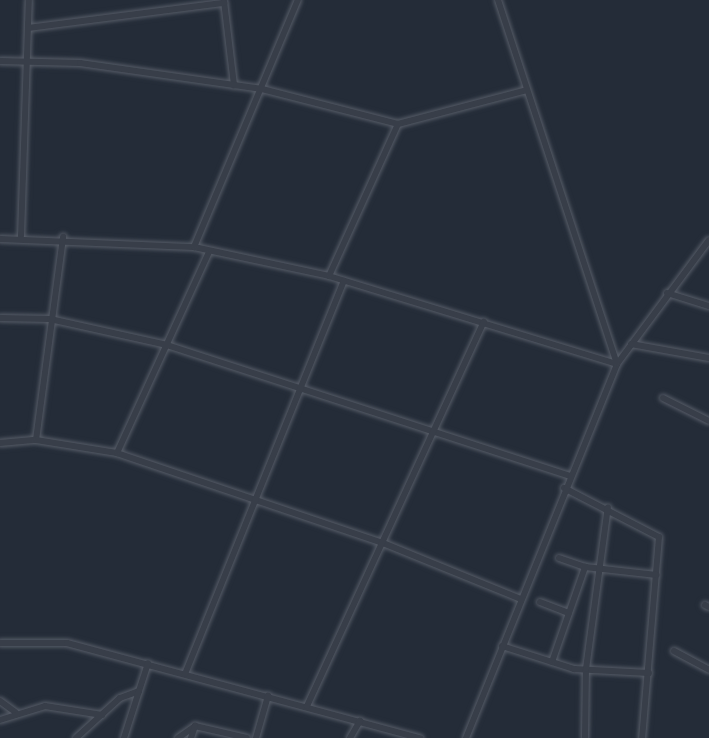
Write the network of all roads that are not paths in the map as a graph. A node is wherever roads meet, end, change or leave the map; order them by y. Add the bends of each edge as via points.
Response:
1 (29, 0) edge
2 (298, 0) edge
3 (498, 0) edge
4 (224, 2) edge
5 (28, 28) junction
6 (27, 60) junction
7 (0, 61) edge
8 (234, 85) junction
9 (262, 89) junction
10 (527, 90) junction
11 (398, 124) junction
12 (21, 236) junction
13 (63, 237) junction
14 (0, 239) edge
15 (709, 240) edge
16 (194, 247) junction
17 (209, 252) junction
18 (329, 276) junction
19 (344, 281) junction
20 (667, 293) junction
21 (709, 306) edge
22 (0, 318) edge
23 (51, 319) junction
24 (484, 322) junction
25 (631, 344) junction
26 (167, 345) junction
27 (709, 358) edge
28 (616, 364) junction
29 (301, 387) junction
30 (663, 398) dead end
31 (709, 421) edge
32 (435, 433) junction
33 (36, 440) junction
34 (0, 443) edge
35 (117, 453) junction
36 (569, 476) junction
37 (564, 488) junction
38 (257, 497) junction
39 (608, 507) junction
40 (382, 543) junction
41 (559, 558) dead end
42 (585, 567) junction
43 (597, 569) junction
44 (657, 575) junction
45 (520, 599) junction
46 (540, 602) dead end
47 (569, 613) junction
48 (0, 643) edge
49 (502, 646) junction
50 (674, 651) dead end
51 (552, 662) junction
52 (148, 663) junction
53 (586, 669) junction
54 (709, 670) edge
55 (185, 674) junction
56 (649, 674) junction
57 (139, 691) junction
58 (268, 696) junction
59 (0, 701) edge
60 (307, 706) junction
61 (15, 712) junction
62 (102, 715) junction
63 (0, 720) edge
64 (360, 721) junction
65 (195, 726) junction
66 (218, 731) junction
67 (125, 736) edge
68 (76, 738) edge
69 (117, 738) edge
70 (178, 738) edge
71 (191, 738) edge
72 (214, 738) edge
73 (247, 738) edge
74 (256, 738) edge
75 (350, 738) edge
76 (420, 738) edge
77 (466, 738) edge
78 (585, 738) edge
79 (642, 738) edge

1 - 5 street
2 - 9 street
3 - 10 street
4 - 5 street
4 - 8 street
5 - 6 street
6 - 7 street
6 - 8 street
6 - 12 street
8 - 9 street
9 - 11 street
9 - 16 street
10 - 11 street
10 - 28 street
11 - 18 street
12 - 13 street
12 - 14 street
13 - 16 street
13 - 23 street
15 - 20 street
16 - 17 street
17 - 18 street
17 - 26 street
18 - 19 street
19 - 24 street
19 - 29 street
20 - 21 street
20 - 25 street
22 - 23 street
23 - 26 street
23 - 33 street
24 - 28 street
24 - 32 street
25 - 27 street
25 - 28 street
26 - 29 street
26 - 35 street
28 - 36 street
29 - 32 street
29 - 38 street
30 - 31 street
32 - 36 street
32 - 40 street
33 - 34 street
33 - 35 street
35 - 38 street
36 - 37 street
37 - 39 street
37 - 45 street
38 - 40 street
38 - 55 street
39 - 43 street
39 - 44 street via 656,533
40 - 45 street
40 - 60 street
41 - 42 street
42 - 43 street
42 - 47 street
43 - 44 street
43 - 53 street
44 - 56 street
45 - 49 street
46 - 47 street
47 - 51 street
48 - 52 street via 54,641
49 - 51 street
49 - 77 street
50 - 54 street
51 - 53 street
52 - 55 street
52 - 57 street
53 - 56 street
53 - 78 street
55 - 58 street
56 - 79 street
57 - 62 street via 120,698
57 - 67 street
58 - 60 street
58 - 74 street
59 - 61 street
60 - 64 street
61 - 62 street via 58,706
61 - 63 street
62 - 68 street
64 - 75 street
64 - 76 street
65 - 66 street
65 - 70 street
65 - 71 street
66 - 72 street
66 - 73 street
67 - 69 street

